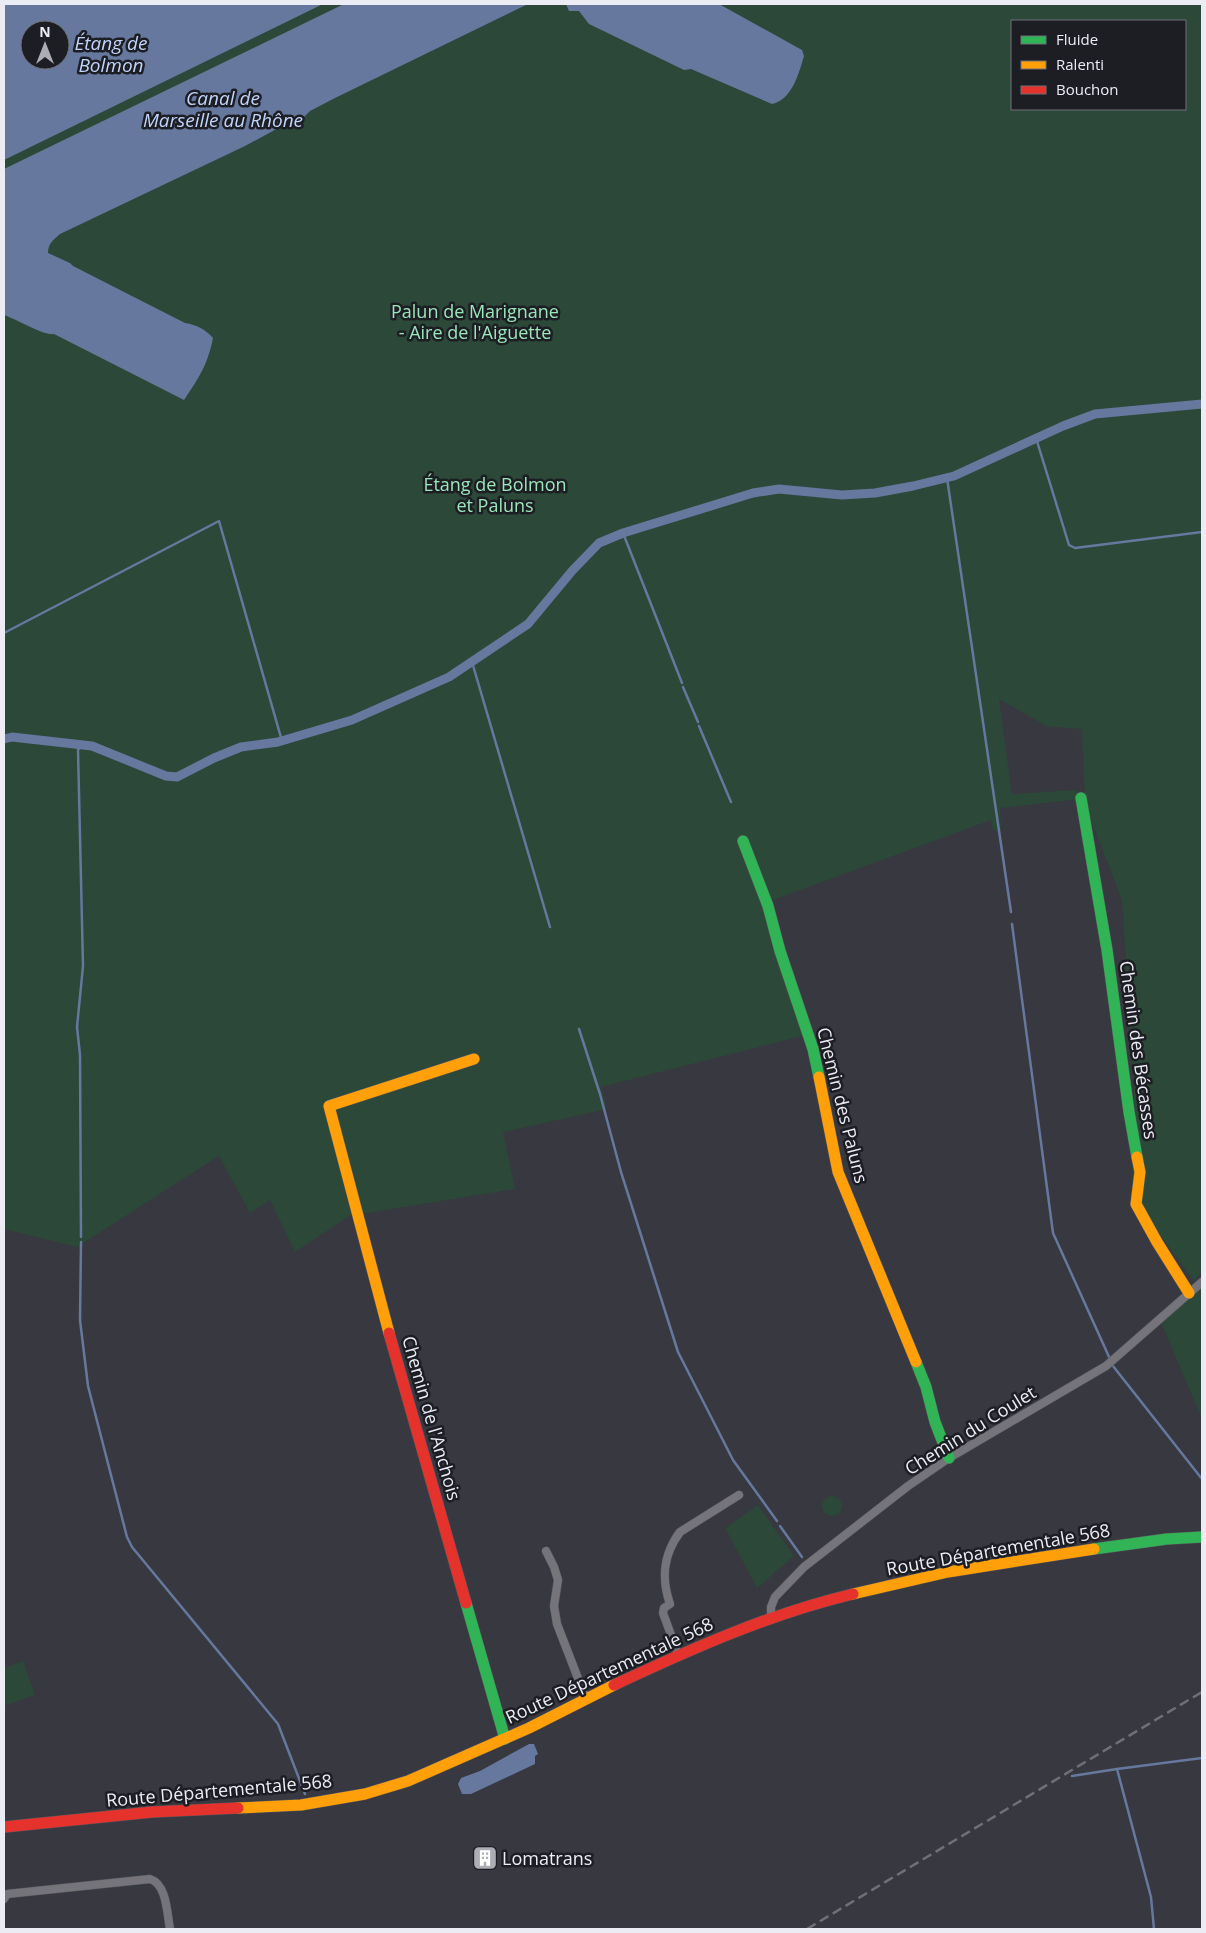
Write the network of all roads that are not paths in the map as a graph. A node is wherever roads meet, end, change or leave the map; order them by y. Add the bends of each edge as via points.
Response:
1 (1081, 798) dead end
2 (742, 841) dead end
3 (474, 1059) dead end
4 (1202, 1282) edge
5 (1189, 1293) junction
6 (949, 1458) junction
7 (740, 1495) dead end
8 (1202, 1537) edge
9 (546, 1551) dead end
10 (770, 1617) junction
11 (678, 1654) junction
12 (586, 1699) junction
13 (505, 1739) junction
14 (32, 1824) junction
15 (4, 1827) edge
16 (4, 1833) edge
17 (5, 1896) edge
18 (170, 1929) edge

1 - 5 street, Chemin des Bécasses via 1140,1172 1136,1204
2 - 6 street, Chemin des Paluns via 768,906 813,1049 838,1172 926,1387
3 - 13 street, Chemin de l'Anchois via 329,1106 396,1358
4 - 5 street, Chemin du Coulet
5 - 6 street, Chemin du Coulet via 1106,1366
6 - 10 street, Chemin du Coulet via 804,1567 775,1597
7 - 11 street via 686,1528 674,1540 669,1552 664,1580 670,1604 663,1613
8 - 10 street, Route Départementale 568 via 1121,1545 948,1572
9 - 12 street via 558,1580 554,1606 557,1624
10 - 11 street, Route Départementale 568
11 - 12 street, Route Départementale 568
12 - 13 street, Route Départementale 568
13 - 14 street, Route Départementale 568 via 408,1781 365,1794 301,1804 152,1812
14 - 15 street, Route Départementale 568
14 - 16 street, Route Départementale 568
17 - 18 street via 150,1879 162,1890

